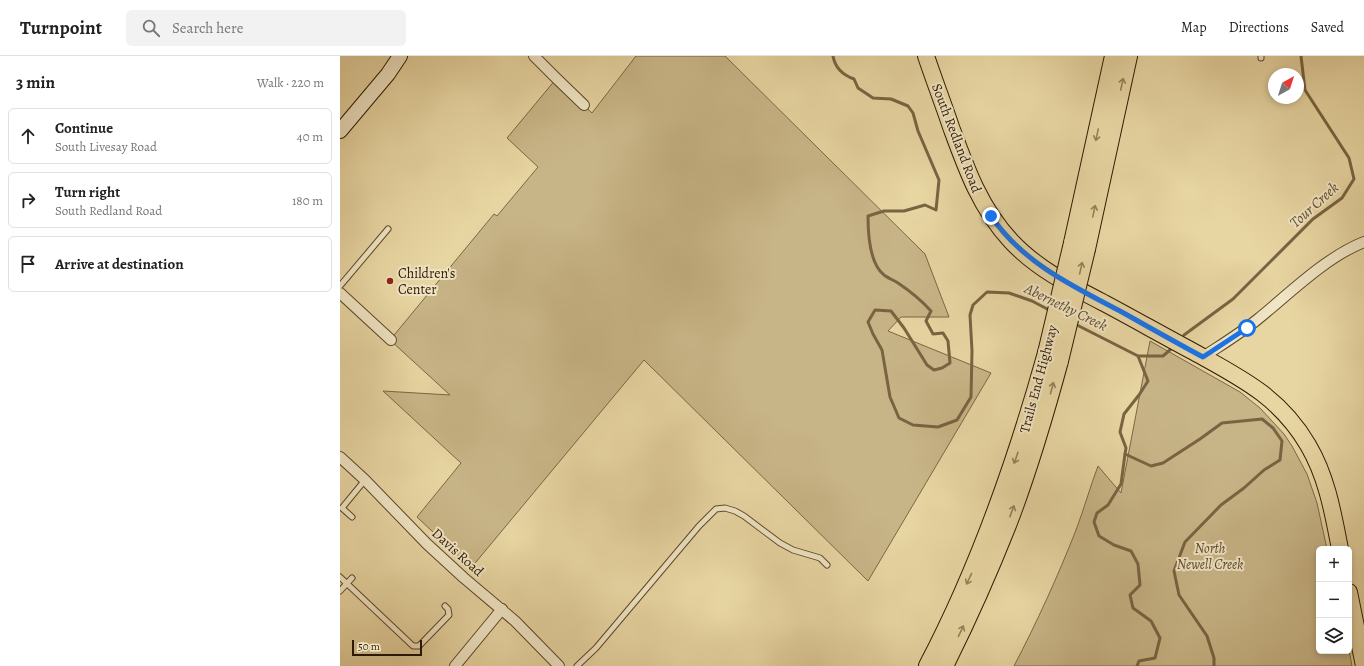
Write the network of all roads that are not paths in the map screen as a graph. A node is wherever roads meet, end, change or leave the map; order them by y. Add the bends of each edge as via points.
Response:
1 (400, 56) edge
2 (534, 56) edge
3 (926, 56) edge
4 (1114, 56) edge
5 (1128, 56) edge
6 (584, 105) dead end
7 (340, 131) edge
8 (388, 229) dead end
9 (1364, 242) edge
10 (1079, 246) junction
11 (340, 286) edge
12 (340, 293) edge
13 (391, 340) dead end
14 (1053, 357) junction
15 (1203, 357) junction
16 (340, 457) edge
17 (365, 480) junction
18 (352, 517) dead end
19 (1339, 546) edge
20 (827, 565) dead end
21 (340, 577) edge
22 (352, 578) dead end
23 (346, 584) junction
24 (340, 591) edge
25 (445, 606) dead end
26 (1352, 607) edge
27 (502, 609) junction
28 (455, 666) edge
29 (559, 666) edge
30 (577, 666) edge
31 (928, 666) edge
32 (944, 666) edge
33 (1364, 666) edge

1 - 7 street
2 - 6 street
3 - 15 main road, South Redland Road via 975,190 1010,240 1050,273
4 -> 10 highway, Trails End Highway
10 -> 5 highway, Trails End Highway
8 - 11 lane
9 - 15 street via 1330,261 1256,320
10 - 14 highway, Trails End Highway, bridge
12 - 13 street
14 -> 31 highway, Trails End Highway via 1029,416 998,509
32 -> 14 highway, Trails End Highway via 1007,525 1042,424
15 - 19 main road, South Redland Road via 1256,388 1282,410 1301,434 1316,459 1327,488
16 - 17 street, Davis Road
17 - 18 lane via 342,508
17 - 27 street, Davis Road via 427,544
20 - 30 lane via 820,558 780,543 735,511 716,509 698,526 596,648
21 - 23 lane
22 - 23 lane
23 - 24 lane
23 - 25 lane via 413,646 419,646 448,615
26 - 33 main road
27 - 28 street
27 - 29 street, Davis Road

